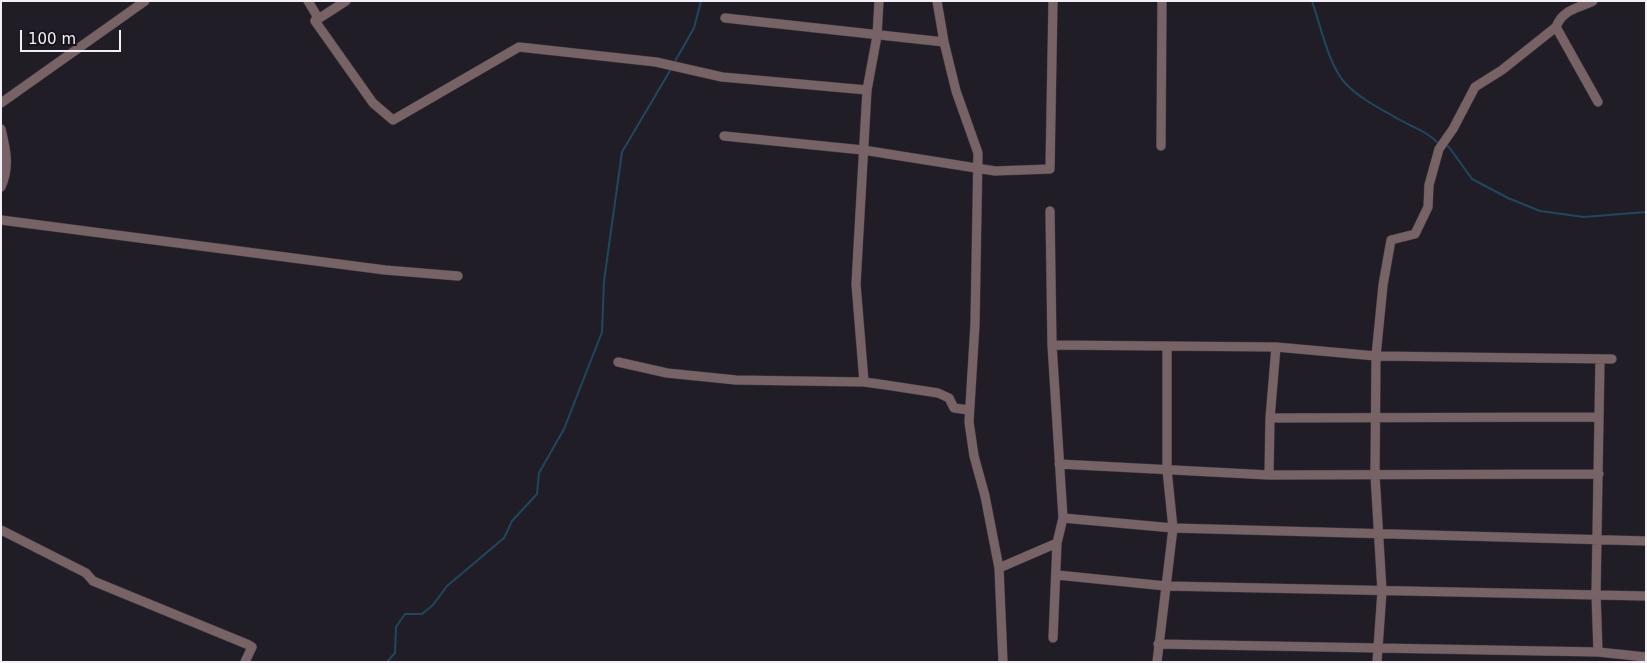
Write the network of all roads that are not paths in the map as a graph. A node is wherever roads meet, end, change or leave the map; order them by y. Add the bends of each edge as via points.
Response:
1 (145, 1) edge
2 (308, 1) edge
3 (346, 1) edge
4 (879, 1) edge
5 (937, 1) edge
6 (1053, 1) edge
7 (1162, 1) edge
8 (1594, 1) edge
9 (726, 18) dead end
10 (315, 21) junction
11 (1556, 28) junction
12 (877, 36) junction
13 (944, 42) junction
14 (867, 90) junction
15 (1598, 102) dead end
16 (1, 103) edge
17 (1, 129) edge
18 (724, 136) dead end
19 (1161, 146) dead end
20 (863, 150) junction
21 (979, 168) junction
22 (1, 187) edge
23 (1050, 211) dead end
24 (1, 220) edge
25 (458, 276) dead end
26 (1052, 345) junction
27 (1167, 346) junction
28 (1276, 347) junction
29 (1376, 356) junction
30 (1600, 358) junction
31 (1612, 359) dead end
32 (618, 362) dead end
33 (864, 382) junction
34 (969, 410) junction
35 (1375, 417) junction
36 (1599, 417) junction
37 (1270, 418) junction
38 (1059, 464) junction
39 (1166, 470) junction
40 (1269, 474) junction
41 (1599, 474) junction
42 (1375, 475) junction
43 (1063, 518) junction
44 (1173, 528) junction
45 (1, 530) edge
46 (1378, 533) junction
47 (1598, 541) junction
48 (1646, 542) edge
49 (1057, 543) junction
50 (999, 568) junction
51 (1056, 575) junction
52 (1166, 586) junction
53 (1382, 591) junction
54 (1596, 594) junction
55 (1646, 596) edge
56 (1053, 638) dead end
57 (1158, 644) junction
58 (1378, 648) junction
59 (1598, 652) junction
60 (1646, 657) edge
61 (245, 662) edge
62 (1003, 662) edge
63 (1157, 662) edge
64 (1377, 662) edge

1 - 16 street
2 - 10 street via 317,16
3 - 10 street
4 - 12 street
5 - 13 street
6 - 21 street via 1050,169 995,171
7 - 19 street
8 - 11 street via 1567,11 1559,18
9 - 12 street
10 - 14 street via 373,102 393,120 519,47 656,62 722,77
11 - 15 street
11 - 29 street via 1475,87 1439,150 1429,186 1428,207 1416,234 1391,240
12 - 13 street
12 - 14 street
13 - 21 street via 956,90 978,153
14 - 20 street
17 - 22 street via 7,152 7,173
18 - 20 street
20 - 21 street
20 - 33 street via 856,284
21 - 34 street
23 - 26 street
24 - 25 street via 385,270
26 - 27 street
26 - 38 street
27 - 28 street
27 - 39 street
28 - 29 street
28 - 37 street
29 - 30 street
29 - 35 street
30 - 31 street
30 - 36 street
32 - 33 street via 667,373 736,380
33 - 34 street via 938,393 949,398 954,408
34 - 50 street via 974,456
35 - 36 street
35 - 37 street
35 - 42 street
36 - 41 street
37 - 40 street
38 - 39 street
38 - 43 street
39 - 40 street
39 - 44 street
40 - 42 street
41 - 42 street
41 - 47 street
42 - 46 street
43 - 44 street
43 - 49 street
44 - 46 street
44 - 52 street
45 - 61 street via 86,573 93,581 252,647
46 - 47 street
46 - 53 street
47 - 48 street
47 - 54 street
49 - 50 street
49 - 51 street
50 - 62 street
51 - 52 street
51 - 56 street
52 - 53 street
52 - 57 street
53 - 54 street
53 - 58 street
54 - 55 street
54 - 59 street
57 - 58 street
57 - 63 street
58 - 59 street
58 - 64 street
59 - 60 street

